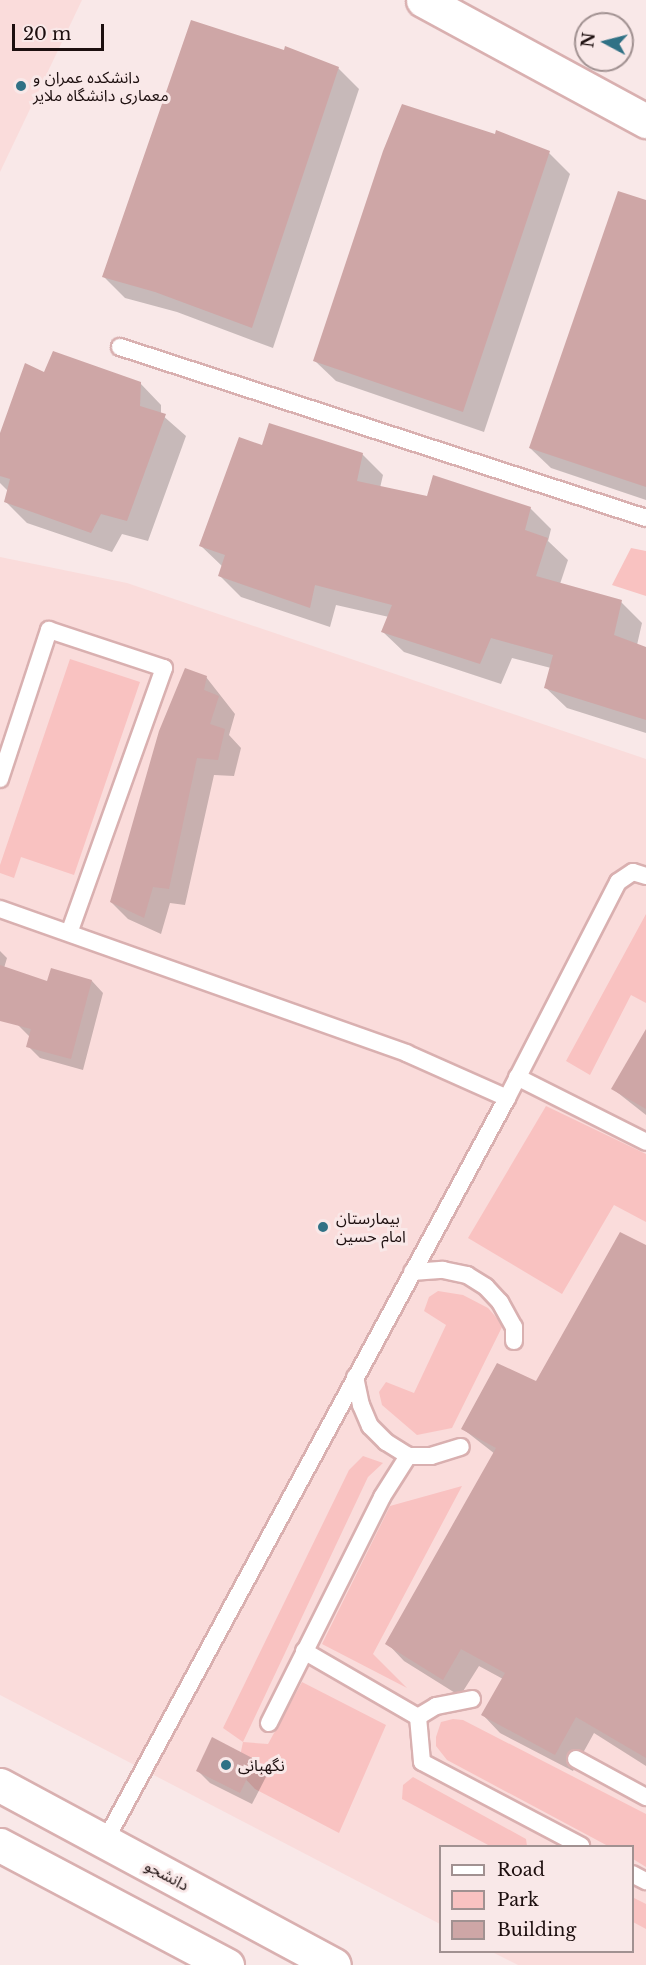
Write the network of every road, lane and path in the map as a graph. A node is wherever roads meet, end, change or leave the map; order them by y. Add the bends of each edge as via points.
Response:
1 (423, 0) edge
2 (646, 121) edge
3 (120, 347) dead end
4 (646, 518) edge
5 (0, 779) edge
6 (646, 876) edge
7 (0, 909) edge
8 (70, 931) junction
9 (517, 1077) junction
10 (507, 1098) junction
11 (646, 1142) edge
12 (412, 1272) junction
13 (514, 1341) dead end
14 (356, 1377) junction
15 (461, 1447) dead end
16 (408, 1456) junction
17 (304, 1652) junction
18 (472, 1699) dead end
19 (418, 1717) junction
20 (269, 1723) dead end
21 (576, 1759) dead end
22 (0, 1785) edge
23 (646, 1797) edge
24 (105, 1841) junction
25 (0, 1845) edge
26 (579, 1845) edge
27 (227, 1965) edge
28 (334, 1965) edge

1 - 2 main road
3 - 4 lane
5 - 8 lane via 49,630 164,668
6 - 9 lane via 633,872 618,882
7 - 8 lane
8 - 10 lane via 406,1053
9 - 10 lane
9 - 11 lane
10 - 12 lane
12 - 13 lane via 443,1270 467,1275 486,1287 509,1319
12 - 14 lane
14 - 16 lane via 370,1426
14 - 24 lane
15 - 16 lane via 432,1456
16 - 17 lane via 382,1497
17 - 19 lane
17 - 20 lane
18 - 19 lane via 436,1706
19 - 26 lane via 422,1762
21 - 23 lane
22 - 24 main road, دانشجو
24 - 28 main road, دانشجو
25 - 27 main road

